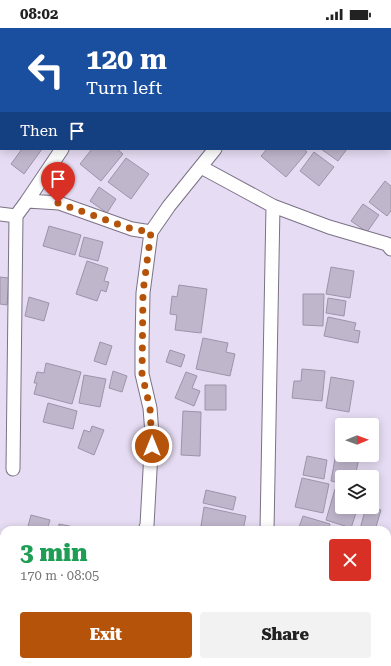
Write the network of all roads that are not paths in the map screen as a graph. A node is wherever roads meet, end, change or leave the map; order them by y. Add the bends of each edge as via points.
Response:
1 (61, 150) edge
2 (214, 150) edge
3 (201, 167) junction
4 (28, 201) junction
5 (273, 206) junction
6 (0, 214) edge
7 (16, 216) junction
8 (151, 232) junction
9 (391, 249) edge
10 (13, 469) dead end
11 (146, 526) edge
12 (267, 526) edge

1 - 4 street
2 - 3 street
3 - 5 street
3 - 8 street
4 - 7 street
4 - 8 street via 58,203 132,229
5 - 9 street via 329,227 387,244
5 - 12 street
6 - 7 street
7 - 10 street
8 - 11 street via 143,292 142,344 142,374 150,408 152,434

